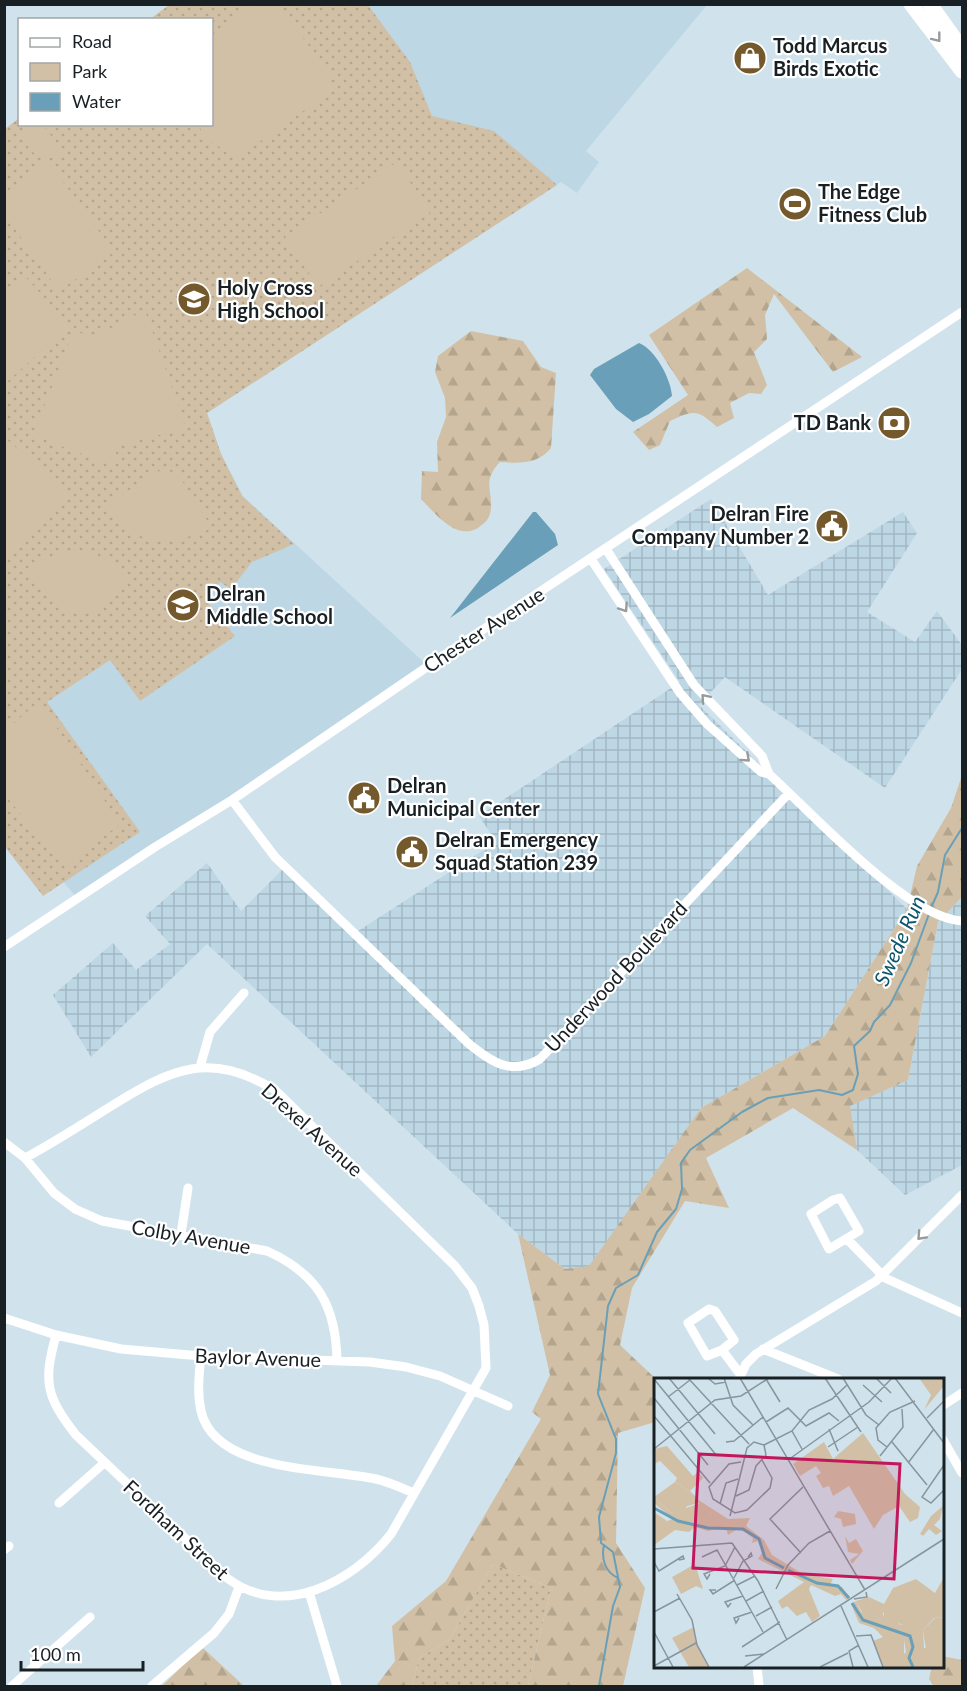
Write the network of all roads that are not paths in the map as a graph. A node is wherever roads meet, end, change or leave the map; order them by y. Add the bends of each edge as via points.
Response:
1 (911, 4) edge
2 (930, 4) edge
3 (963, 49) edge
4 (963, 71) edge
5 (963, 312) edge
6 (606, 549) junction
7 (591, 559) junction
8 (769, 774) junction
9 (789, 793) junction
10 (232, 800) junction
11 (963, 921) edge
12 (6, 942) edge
13 (244, 993) dead end
14 (200, 1067) junction
15 (4, 1142) edge
16 (25, 1158) junction
17 (188, 1188) dead end
18 (963, 1195) edge
19 (181, 1234) junction
20 (848, 1240) junction
21 (882, 1276) junction
22 (963, 1313) edge
23 (4, 1318) edge
24 (56, 1335) junction
25 (763, 1349) junction
26 (722, 1350) junction
27 (201, 1356) junction
28 (337, 1361) junction
29 (740, 1376) edge
30 (836, 1378) edge
31 (475, 1389) junction
32 (963, 1393) edge
33 (943, 1405) edge
34 (508, 1406) dead end
35 (943, 1440) edge
36 (103, 1464) junction
37 (963, 1473) edge
38 (414, 1493) junction
39 (59, 1503) dead end
40 (239, 1587) junction
41 (309, 1592) junction
42 (90, 1617) dead end
43 (757, 1667) edge
44 (12, 1686) edge
45 (152, 1686) edge
46 (337, 1686) edge
47 (759, 1686) edge

1 -> 4 highway
2 - 3 highway
5 - 6 street, Chester Avenue
6 - 7 street, Chester Avenue
8 -> 6 street via 762,756 694,685
7 -> 8 street via 680,693 707,724 761,772
7 - 10 street, Chester Avenue
8 - 9 street
9 - 10 street, Underwood Boulevard via 540,1059 520,1068 497,1064 468,1043 275,857
9 - 11 street via 896,891 923,909
10 - 12 street, Chester Avenue
13 - 14 street via 210,1032
14 - 16 street, Drexel Avenue via 151,1081
14 - 31 street, Drexel Avenue via 240,1073 275,1090 455,1266 472,1288 484,1325 486,1368
15 - 16 street, Colby Avenue
16 - 19 street, Colby Avenue via 54,1193 75,1209 102,1221
17 - 19 street
18 -> 21 street
19 - 28 street, Colby Avenue via 267,1251 298,1268 330,1309
20 - 20 street via 829,1249 811,1214 840,1198 859,1231
20 - 21 street
21 - 22 street
21 - 25 street
23 - 24 street, Baylor Avenue
24 - 27 street, Baylor Avenue via 121,1349
24 - 36 street, Fordham Street via 50,1359 51,1396 76,1435
25 - 29 street via 751,1358
25 - 30 street
26 - 26 street via 707,1356 688,1323 709,1309 715,1311 734,1340
26 - 29 street
27 - 28 street, Baylor Avenue
27 - 38 street via 201,1410 219,1439 234,1450 270,1463 376,1479
28 - 31 street, Baylor Avenue via 406,1367
31 - 34 street, Baylor Avenue
31 - 38 street, Fordham Street
32 - 33 street
35 - 37 street
36 - 39 street
36 - 40 street, Fordham Street
38 - 41 street, Fordham Street via 391,1534 372,1557 342,1578
40 - 41 street, Fordham Street via 277,1598
40 - 45 street via 229,1614 214,1633
41 - 46 street
42 - 44 street
43 - 47 street

